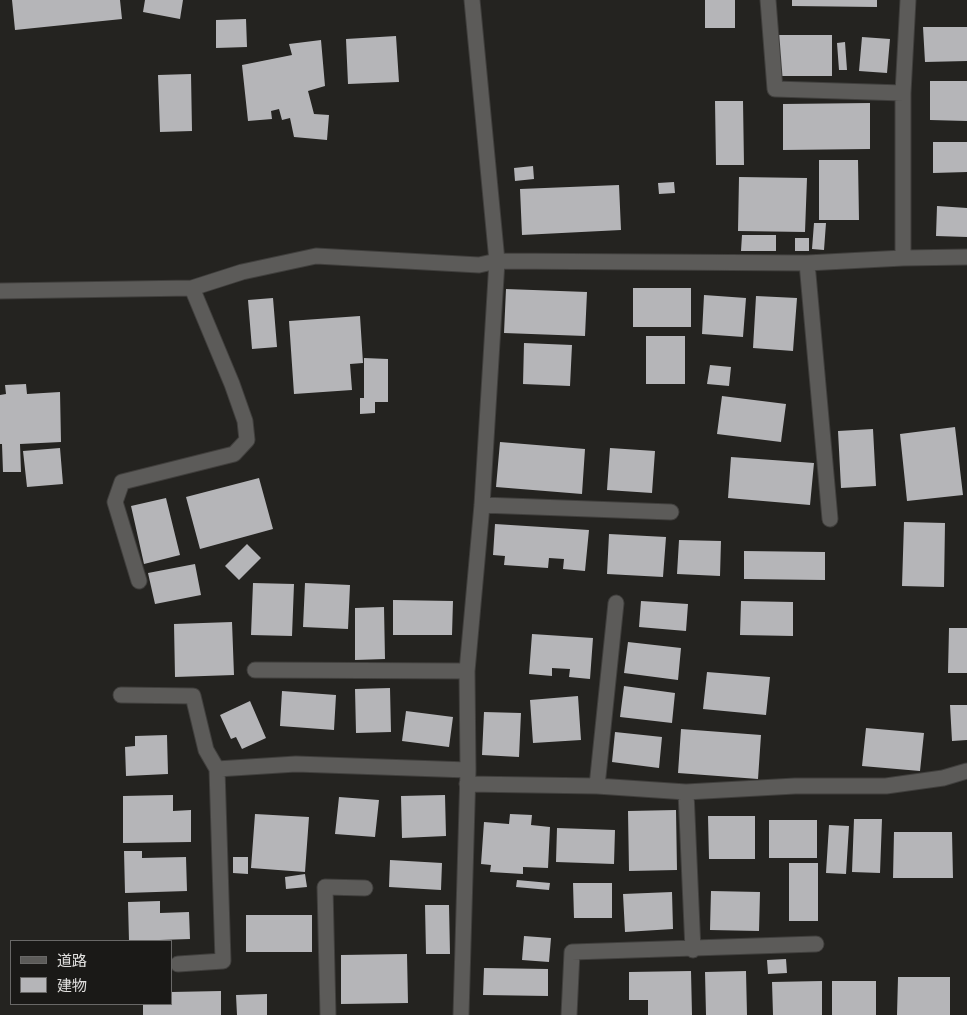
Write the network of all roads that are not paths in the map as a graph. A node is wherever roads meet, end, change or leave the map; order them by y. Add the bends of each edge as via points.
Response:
1 (472, 0) edge
2 (768, 0) edge
3 (908, 0) edge
4 (903, 93) junction
5 (903, 258) junction
6 (967, 258) edge
7 (497, 261) junction
8 (807, 263) junction
9 (192, 288) junction
10 (0, 291) edge
11 (482, 505) junction
12 (671, 512) dead end
13 (830, 519) dead end
14 (139, 581) dead end
15 (616, 603) dead end
16 (255, 670) dead end
17 (467, 671) junction
18 (121, 695) dead end
19 (217, 769) junction
20 (967, 771) edge
21 (468, 777) junction
22 (597, 786) junction
23 (686, 792) junction
24 (365, 888) dead end
25 (816, 944) dead end
26 (694, 950) junction
27 (178, 964) dead end
28 (328, 1015) edge
29 (461, 1015) edge
30 (569, 1015) edge

1 - 7 street
2 - 4 street via 775,89
3 - 4 street
4 - 5 street
5 - 6 street
5 - 8 street
7 - 8 street
7 - 9 street via 479,265 316,256 242,272
7 - 11 street
8 - 13 street
9 - 10 street
9 - 14 street via 232,384 245,421 246,440 234,454 122,482 115,502
11 - 12 street
11 - 17 street
15 - 22 street
16 - 17 street
17 - 21 street
18 - 19 street via 193,696 206,750
19 - 21 street via 296,764
19 - 27 street via 223,962
20 - 23 street via 943,778 886,786 795,786
21 - 22 street
21 - 29 street
22 - 23 street
23 - 26 street
24 - 28 street via 325,887
25 - 26 street
26 - 30 street via 572,952

